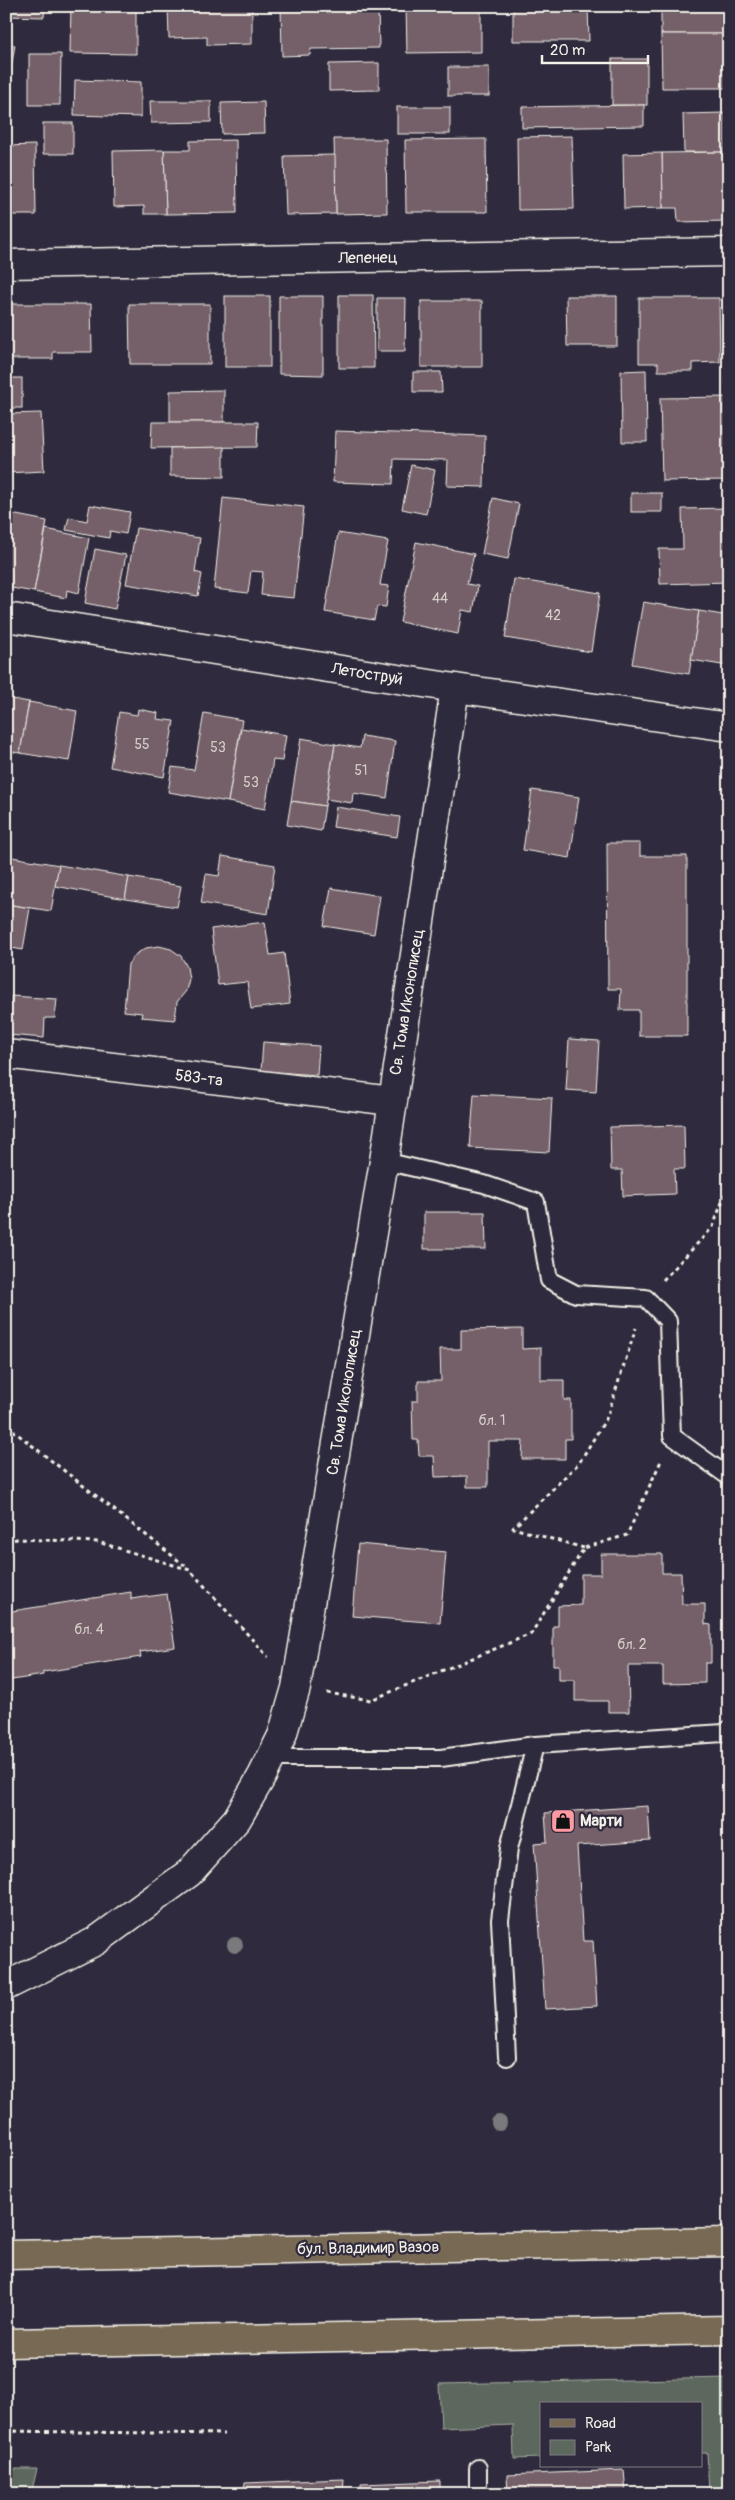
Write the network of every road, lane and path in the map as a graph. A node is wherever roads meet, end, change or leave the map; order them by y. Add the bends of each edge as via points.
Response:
1 (729, 252) edge
2 (6, 264) edge
3 (6, 617) edge
4 (455, 688) junction
5 (729, 727) edge
6 (6, 1054) edge
7 (392, 1101) junction
8 (384, 1161) junction
9 (729, 1183) edge
10 (646, 1298) junction
11 (6, 1425) edge
12 (672, 1436) junction
13 (729, 1477) edge
14 (6, 1541) edge
15 (584, 1548) junction
16 (190, 1570) junction
17 (296, 1688) junction
18 (729, 1729) edge
19 (535, 1745) junction
20 (271, 1758) junction
21 (6, 1986) edge
22 (508, 2056) dead end
23 (729, 2242) edge
24 (6, 2255) edge
25 (729, 2330) edge
26 (6, 2343) edge
27 (6, 2432) edge
28 (224, 2434) dead end
29 (478, 2468) dead end
30 (478, 2494) edge

1 - 2 street, Лепенец
3 - 4 street, Летоструй
4 - 5 street, Летоструй
4 - 7 street, Св. Тома Иконописец
6 - 7 street, 583-та
7 - 8 street, Св. Тома Иконописец
8 - 10 lane via 484,1184 536,1202 549,1280 576,1294
8 - 17 street, Св. Тома Иконописец
9 - 10 path via 713,1227
10 - 12 lane via 668,1321
10 - 15 path via 607,1417 579,1463 513,1528
11 - 16 path
12 - 13 lane
12 - 15 path via 627,1535
14 - 16 path via 98,1542
15 - 17 path via 531,1634 371,1700
16 - 17 path
17 - 20 street, Св. Тома Иконописец via 282,1736
18 - 19 lane via 724,1733
19 - 20 lane via 441,1758
19 - 22 lane via 509,1848 500,1920
20 - 21 street, Св. Тома Иконописец via 237,1819 188,1873 96,1941
23 - 24 main road, бул. Владимир Вазов
25 - 26 main road
27 - 28 path
29 - 30 lane

